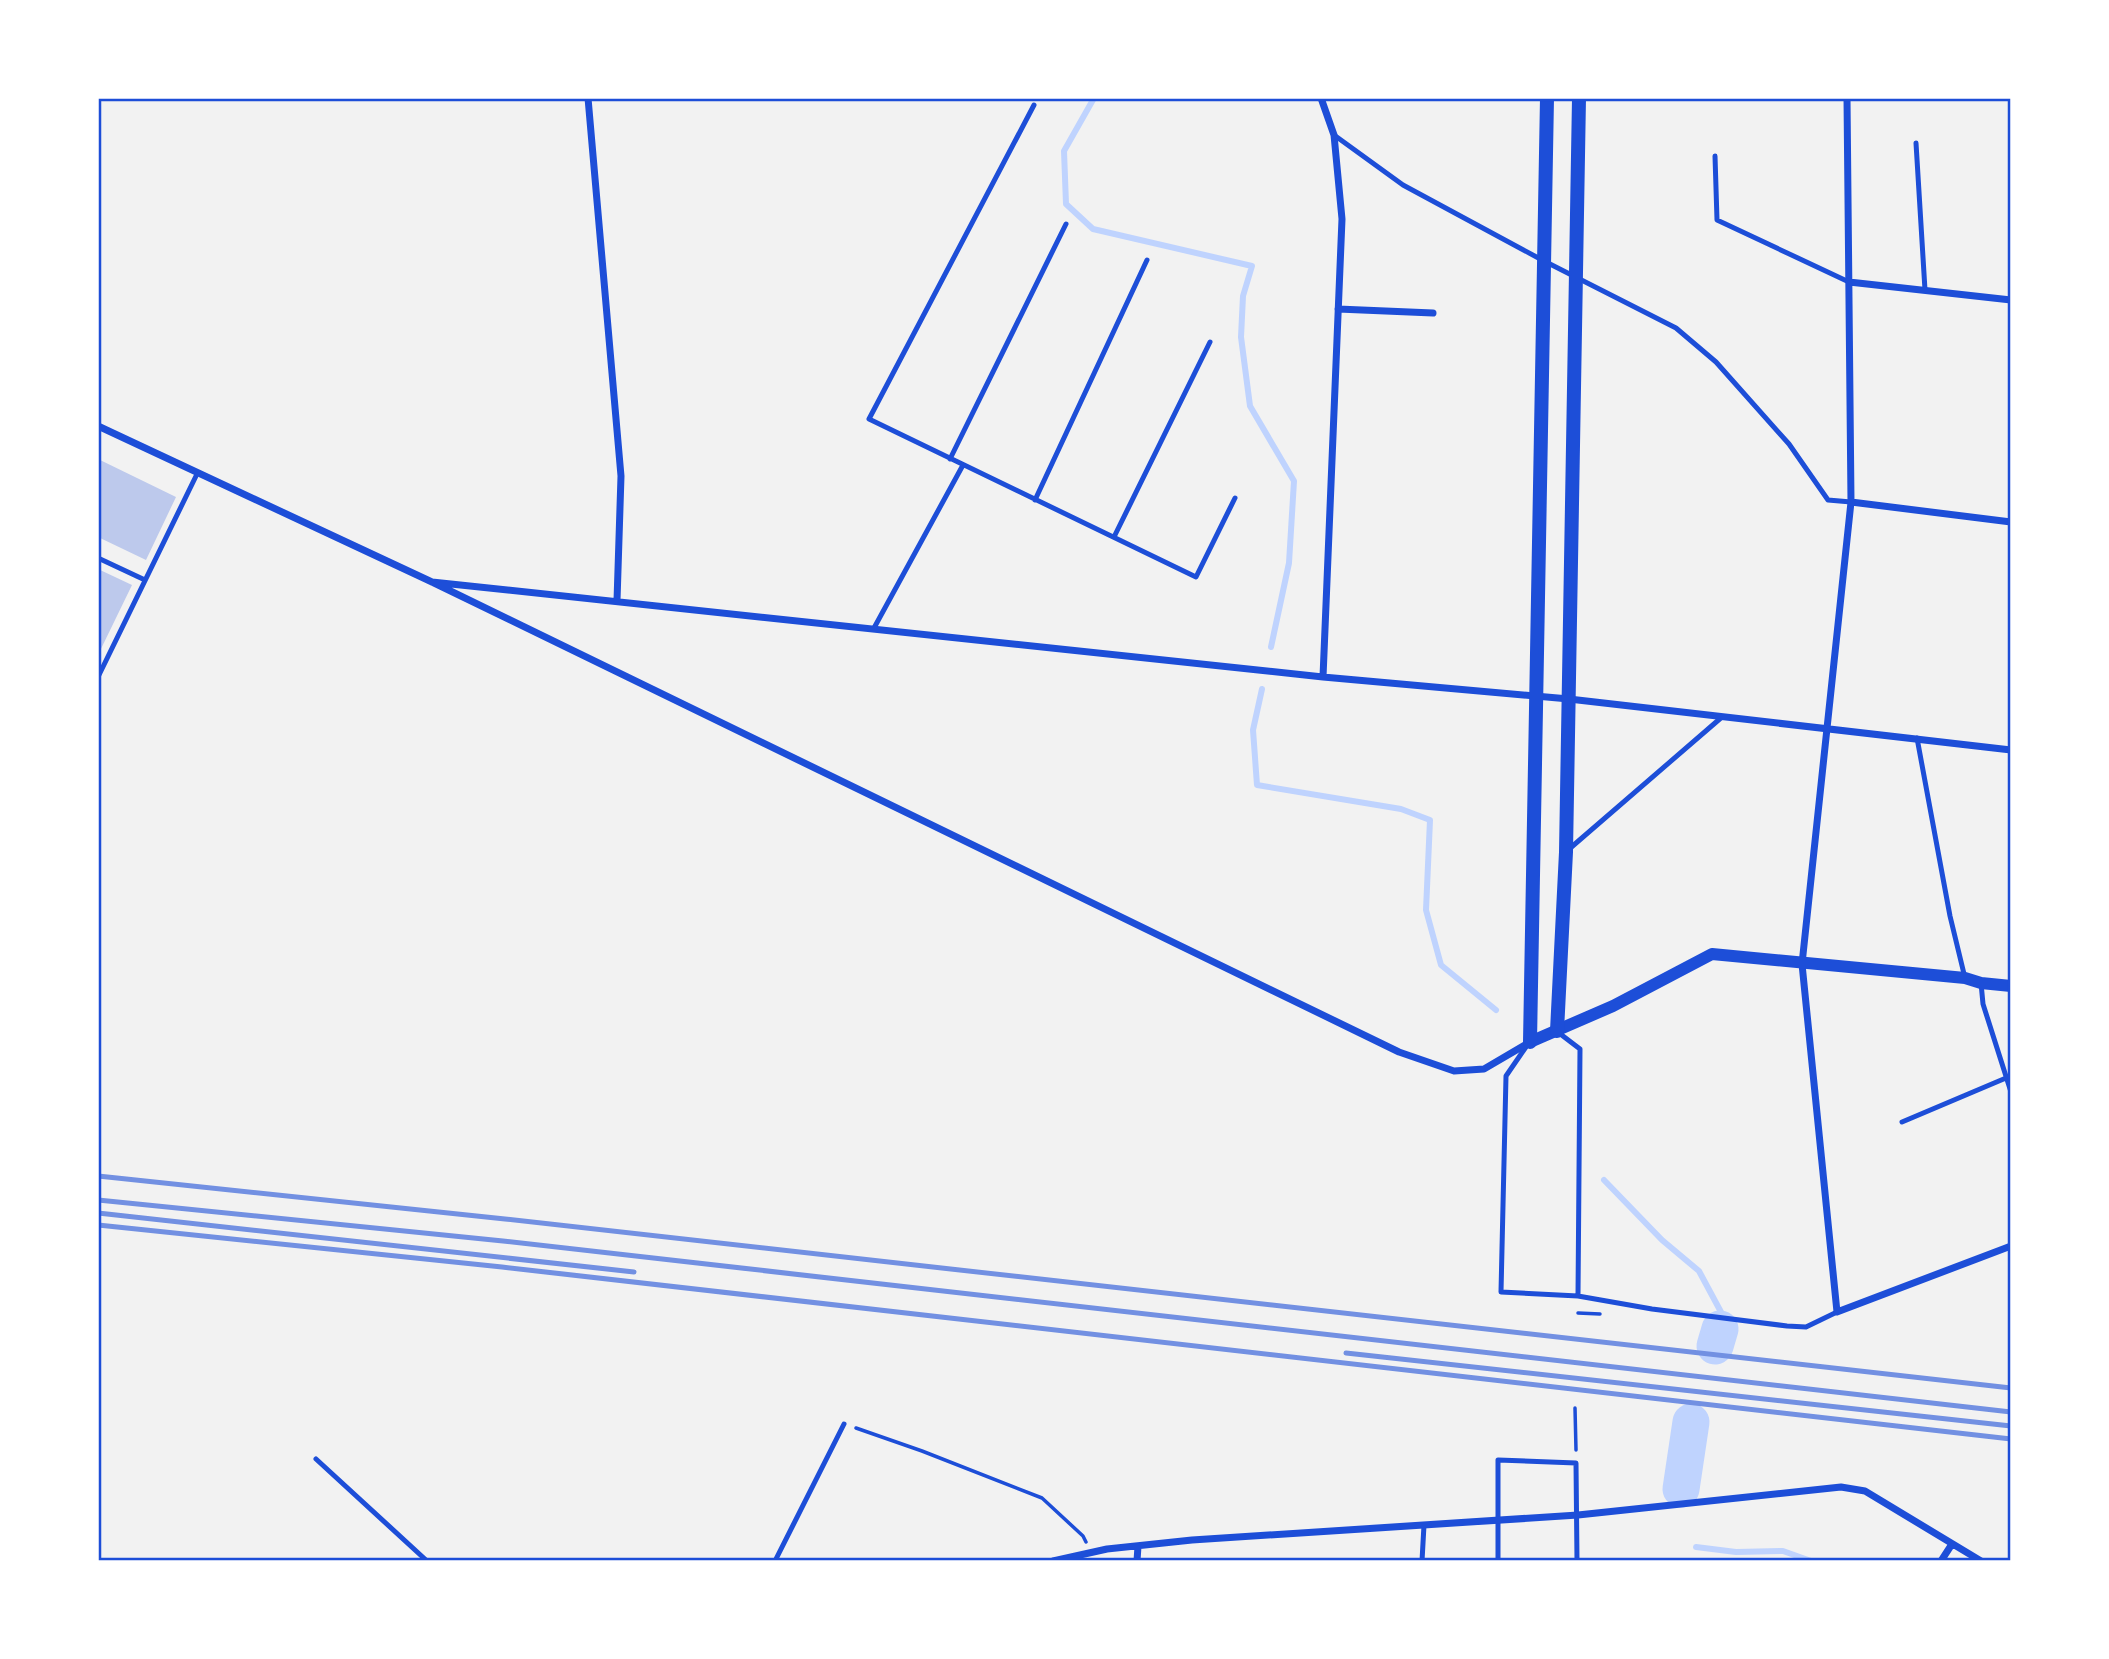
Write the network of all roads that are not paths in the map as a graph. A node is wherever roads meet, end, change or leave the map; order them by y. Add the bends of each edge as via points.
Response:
1 (588, 98) edge
2 (1321, 98) edge
3 (1547, 98) edge
4 (1579, 98) edge
5 (1847, 98) edge
6 (1034, 105) dead end
7 (1334, 135) junction
8 (1916, 144) dead end
9 (1715, 156) dead end
10 (1066, 225) dead end
11 (1147, 260) dead end
12 (1544, 261) junction
13 (1577, 276) junction
14 (1849, 282) junction
15 (1925, 290) junction
16 (2011, 300) edge
17 (1338, 309) junction
18 (1433, 313) dead end
19 (1210, 342) dead end
20 (98, 426) edge
21 (950, 459) junction
22 (963, 465) junction
23 (197, 474) junction
24 (1235, 498) dead end
25 (1035, 499) junction
26 (1850, 502) junction
27 (2011, 522) edge
28 (1114, 537) junction
29 (98, 558) edge
30 (145, 580) junction
31 (432, 582) junction
32 (617, 601) junction
33 (874, 628) junction
34 (98, 677) edge
35 (1324, 677) junction
36 (1534, 695) junction
37 (1569, 699) junction
38 (1722, 717) junction
39 (1827, 727) junction
40 (1917, 738) junction
41 (2011, 750) edge
42 (1566, 852) junction
43 (1802, 964) junction
44 (1965, 978) junction
45 (1981, 983) junction
46 (2011, 986) edge
47 (1556, 1031) junction
48 (1530, 1042) junction
49 (2006, 1078) junction
50 (2011, 1092) edge
51 (1902, 1122) dead end
52 (2011, 1246) edge
53 (1578, 1296) junction
54 (1837, 1312) junction
55 (844, 1424) road end
56 (316, 1459) dead end
57 (1578, 1515) junction
58 (1497, 1520) junction
59 (1424, 1525) junction
60 (1952, 1544) junction
61 (1138, 1546) junction
62 (427, 1561) edge
63 (775, 1561) edge
64 (1053, 1561) edge
65 (1137, 1561) edge
66 (1422, 1561) edge
67 (1498, 1561) edge
68 (1577, 1561) edge
69 (1941, 1561) edge
70 (1981, 1561) edge

1 - 32 street via 621,476
2 - 7 street
3 - 12 main road
4 - 13 main road
5 - 14 street
6 - 21 lane via 869,419
7 - 12 lane via 1403,184
7 - 17 street via 1342,219
8 - 15 lane
9 - 14 lane via 1717,220
10 - 21 lane
11 - 25 lane
12 - 13 lane
12 - 36 main road
13 - 26 lane via 1676,328 1716,362 1780,434 1828,500
13 - 37 main road
14 - 15 street
14 - 26 street
15 - 16 street
17 - 18 street
17 - 35 street
19 - 28 lane
20 - 23 street
21 - 22 lane
22 - 25 lane
22 - 33 lane
23 - 30 lane
23 - 31 street
24 - 28 lane via 1196,577
25 - 28 lane
26 - 27 street
26 - 39 street
29 - 30 lane
30 - 34 lane
31 - 32 street
31 - 48 street via 1399,1052 1454,1071 1484,1069
32 - 33 street
33 - 35 street
35 - 36 street
36 - 37 street
36 - 48 main road
37 - 38 street
37 - 42 main road
38 - 39 street
38 - 42 lane
39 - 40 street
39 - 43 street
40 - 41 street
40 - 44 lane
42 - 47 main road
43 - 44 street
43 - 47 street via 1712,954
43 - 54 street
44 - 45 street
45 - 46 street
45 - 49 lane
47 - 48 street
47 - 53 lane via 1580,1049
48 - 53 lane via 1506,1076 1501,1292
49 - 50 lane
49 - 51 lane
52 - 54 street
53 - 54 lane via 1787,1326 1806,1327
55 - 63 lane
56 - 62 lane
57 - 58 street
57 - 58 lane via 1576,1463 1498,1460
57 - 60 street via 1841,1487 1865,1491
57 - 68 lane
58 - 59 street
58 - 67 lane
59 - 61 street
59 - 66 lane
60 - 69 street
60 - 70 street
61 - 64 street
61 - 65 street

